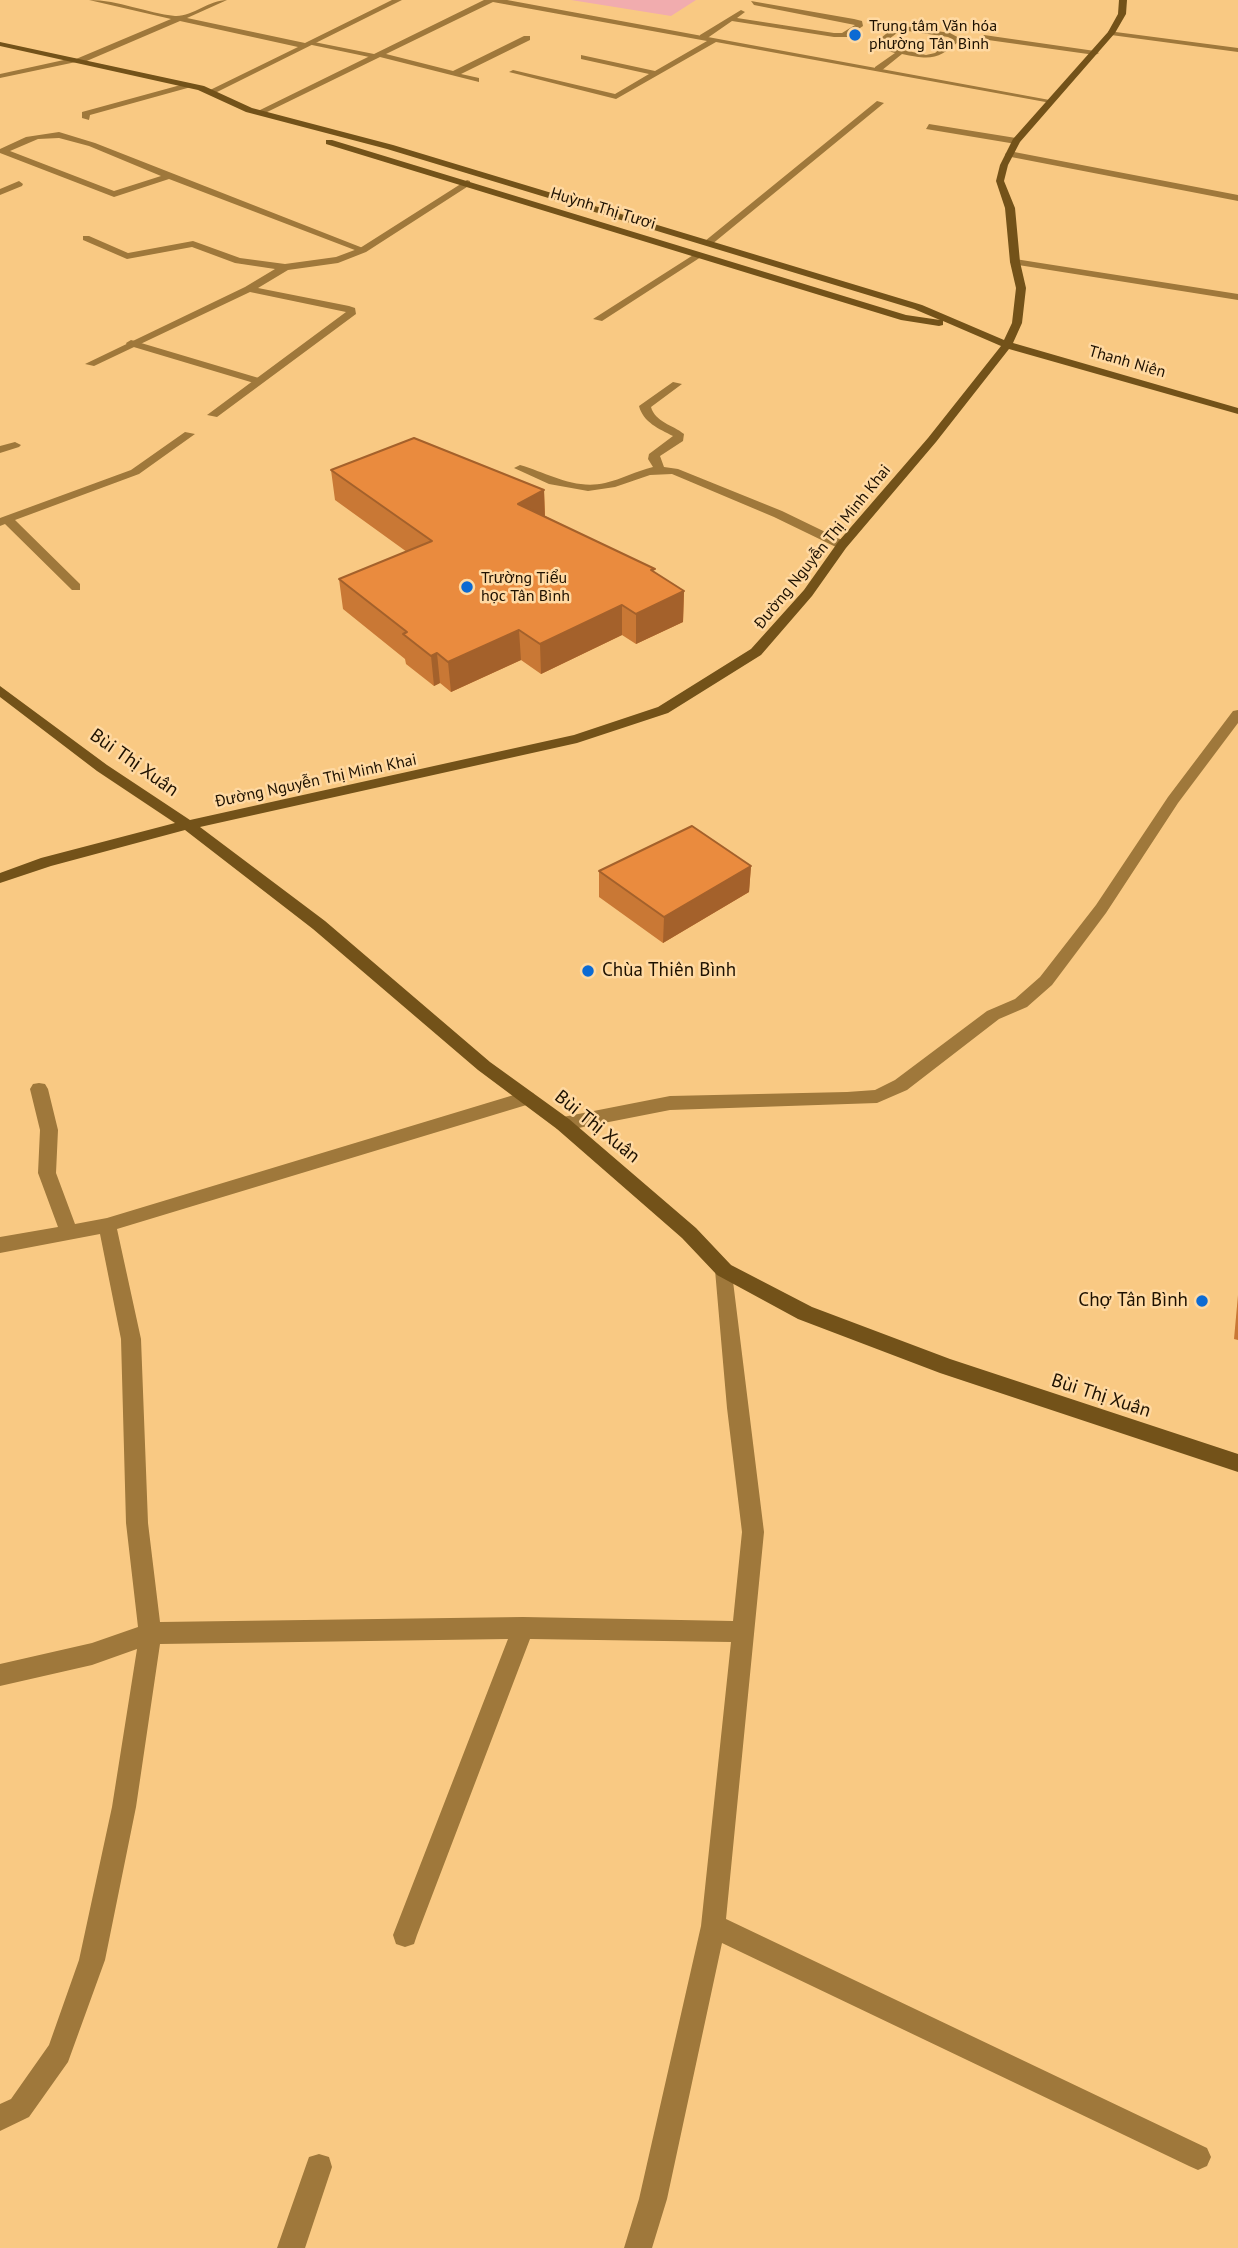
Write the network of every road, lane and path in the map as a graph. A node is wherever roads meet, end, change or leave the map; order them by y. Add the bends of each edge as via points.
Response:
1 (93, 0) edge
2 (223, 0) edge
3 (398, 0) edge
4 (493, 0) edge
5 (1123, 0) edge
6 (751, 2) edge
7 (181, 19) junction
8 (732, 19) junction
9 (1111, 33) junction
10 (703, 37) junction
11 (984, 37) dead end
12 (527, 38) dead end
13 (716, 39) junction
14 (0, 44) edge
15 (309, 45) junction
16 (1238, 50) edge
17 (1095, 52) junction
18 (899, 53) junction
19 (376, 55) junction
20 (584, 57) dead end
21 (76, 61) junction
22 (878, 69) junction
23 (513, 72) dead end
24 (454, 74) junction
25 (658, 74) junction
26 (0, 76) edge
27 (476, 80) dead end
28 (188, 85) junction
29 (211, 93) junction
30 (616, 97) junction
31 (1051, 101) junction
32 (880, 103) dead end
33 (603, 105) dead end
34 (254, 111) junction
35 (86, 118) dead end
36 (929, 127) dead end
37 (1016, 141) junction
38 (1009, 154) junction
39 (169, 176) junction
40 (467, 183) junction
41 (19, 184) dead end
42 (0, 192) edge
43 (1238, 198) edge
44 (86, 238) dead end
45 (708, 243) junction
46 (363, 250) junction
47 (698, 254) junction
48 (1015, 262) junction
49 (285, 267) junction
50 (806, 273) junction
51 (792, 283) junction
52 (248, 289) junction
53 (1238, 297) edge
54 (598, 319) dead end
55 (953, 324) junction
56 (131, 344) junction
57 (1007, 345) junction
58 (90, 364) dead end
59 (258, 381) junction
60 (677, 384) dead end
61 (1238, 411) edge
62 (213, 415) dead end
63 (189, 433) dead end
64 (15, 445) dead end
65 (0, 450) edge
66 (520, 468) dead end
67 (659, 468) junction
68 (4, 521) edge
69 (842, 545) junction
70 (76, 587) dead end
71 (0, 690) edge
72 (1238, 714) edge
73 (188, 825) junction
74 (0, 877) edge
75 (39, 1088) dead end
76 (527, 1098) junction
77 (563, 1124) junction
78 (107, 1225) junction
79 (69, 1232) junction
80 (0, 1245) edge
81 (724, 1270) junction
82 (1238, 1463) edge
83 (523, 1628) junction
84 (741, 1632) junction
85 (150, 1633) junction
86 (0, 1675) edge
87 (713, 1927) junction
88 (405, 1936) dead end
89 (0, 2118) edge
90 (1198, 2157) dead end
91 (319, 2167) dead end
92 (291, 2248) edge
93 (638, 2248) edge

1 - 7 street
2 - 7 street
3 - 15 street
4 - 10 street
4 - 19 street
5 - 9 main road, Đường Nguyễn Thị Minh Khai via 1122,14
6 - 8 street
6 - 8 street via 853,20 859,26 834,35
7 - 15 street
7 - 21 street
8 - 10 street
9 - 16 street
9 - 17 main road, Đường Nguyễn Thị Minh Khai
10 - 13 street
11 - 17 street
12 - 24 street
13 - 22 street
13 - 25 street
14 - 21 main road, Huỳnh Thị Tươi
15 - 19 street
15 - 29 street
17 - 31 main road, Đường Nguyễn Thị Minh Khai
18 - 18 street via 937,55 957,39 900,27 875,43
18 - 22 street
19 - 24 street
19 - 34 street
20 - 25 street
21 - 26 street
21 - 28 main road, Huỳnh Thị Tươi
22 - 31 street
23 - 30 street
24 - 27 street
25 - 30 street
28 - 29 main road, Huỳnh Thị Tươi
28 - 35 street via 86,114
29 - 34 main road, Huỳnh Thị Tươi
30 - 33 street
31 - 37 main road, Đường Nguyễn Thị Minh Khai
32 - 45 street
34 - 40 main road, Huỳnh Thị Tươi via 265,123
34 - 45 main road, Huỳnh Thị Tươi
36 - 37 street
37 - 38 main road, Đường Nguyễn Thị Minh Khai
38 - 43 street
38 - 48 main road, Đường Nguyễn Thị Minh Khai via 1000,181 1010,208
39 - 39 street via 60,135 3,151 114,194
39 - 46 street
40 - 46 street
40 - 47 main road, Huỳnh Thị Tươi
41 - 42 street
44 - 49 street via 127,256 193,244 238,261
45 - 50 main road, Huỳnh Thị Tươi
46 - 49 street via 338,260
47 - 51 main road, Huỳnh Thị Tươi
47 - 54 street
48 - 53 street
48 - 57 main road, Đường Nguyễn Thị Minh Khai via 1020,296 1017,323
49 - 52 street
50 - 51 main road
50 - 55 main road, Huỳnh Thị Tươi via 918,307
51 - 55 main road, Huỳnh Thị Tươi via 905,318
52 - 56 street
52 - 59 street via 351,310
55 - 57 main road, Huỳnh Thị Tươi
56 - 58 street
56 - 59 street
57 - 61 main road, Thanh Niên
57 - 69 main road, Đường Nguyễn Thị Minh Khai
59 - 62 street
60 - 67 street via 645,406 646,414 678,434 679,439 654,454
63 - 68 street via 135,472
64 - 65 street
66 - 67 street via 549,481 589,488
67 - 69 street via 693,477
68 - 70 street
69 - 73 main road, Đường Nguyễn Thị Minh Khai via 757,652 663,710 577,739
71 - 73 main road, Bùi Thị Xuân via 102,768
72 - 77 street via 1046,981 901,1085 877,1096 847,1099 670,1103
73 - 74 main road, Đường Nguyễn Thị Minh Khai
73 - 76 main road, Bùi Thị Xuân via 319,925
75 - 79 street via 49,1130 47,1173
76 - 77 main road, Bùi Thị Xuân
76 - 78 street
77 - 81 main road, Bùi Thị Xuân
78 - 79 street
78 - 85 street via 131,1339 137,1523
79 - 80 street
81 - 82 main road, Bùi Thị Xuân via 805,1313 947,1367
81 - 84 street via 753,1532
83 - 84 street
83 - 85 street
83 - 88 street
84 - 87 street
85 - 86 street via 92,1654
85 - 89 street via 124,1807 92,1960 59,2053 20,2108
87 - 90 street
87 - 93 street via 653,2200
91 - 92 street

